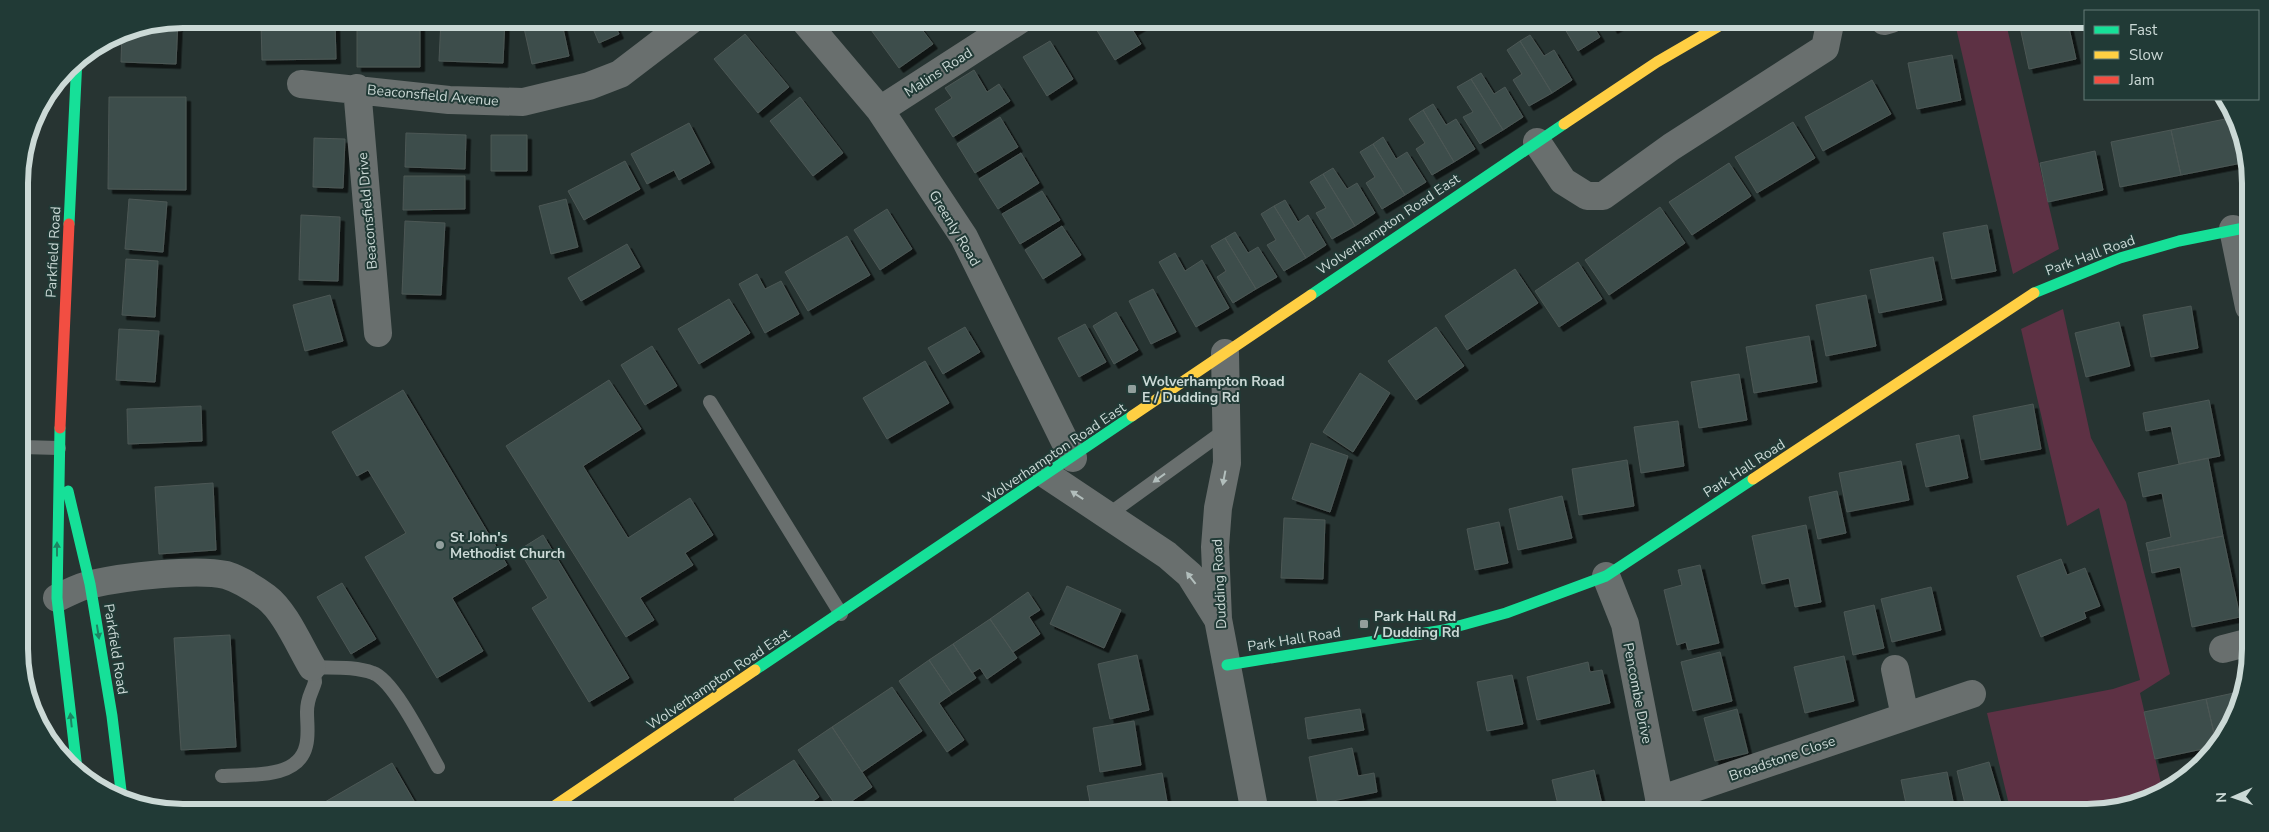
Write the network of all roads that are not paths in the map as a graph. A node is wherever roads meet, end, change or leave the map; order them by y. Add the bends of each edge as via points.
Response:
1 (1717, 27) edge
2 (1830, 27) edge
3 (681, 28) edge
4 (810, 28) edge
5 (1008, 28) edge
6 (76, 70) edge
7 (301, 84) dead end
8 (357, 88) junction
9 (880, 110) junction
10 (1537, 142) junction
11 (2241, 228) edge
12 (378, 333) dead end
13 (1225, 353) junction
14 (710, 402) dead end
15 (1227, 429) junction
16 (28, 448) edge
17 (58, 448) junction
18 (1073, 458) junction
19 (1047, 475) junction
20 (1108, 514) junction
21 (1606, 576) junction
22 (90, 584) junction
23 (57, 598) junction
24 (841, 614) junction
25 (1218, 619) junction
26 (2242, 644) edge
27 (2223, 649) dead end
28 (1227, 665) junction
29 (312, 667) junction
30 (1895, 669) dead end
31 (1972, 694) dead end
32 (1905, 716) junction
33 (75, 761) edge
34 (438, 767) dead end
35 (222, 776) dead end
36 (121, 791) edge
37 (557, 804) edge
38 (1253, 804) edge
39 (1660, 804) edge
40 (1669, 804) edge

1 - 10 main road, Wolverhampton Road East
2 - 10 street via 1826,48 1671,147 1603,196 1586,196 1563,181
3 - 8 street, Beaconsfield Avenue via 620,74 589,86 522,102 449,100
4 - 9 street, Greenly Road
5 - 9 street, Malins Road
6 - 17 main road, Parkfield Road
7 - 8 street, Beaconsfield Avenue
8 - 12 street, Beaconsfield Drive
9 - 18 street, Greenly Road via 964,238
10 - 13 main road, Wolverhampton Road East
11 - 21 main road, Park Hall Road via 2120,258 2036,292
13 - 15 street, Dudding Road
13 - 18 main road, Wolverhampton Road East
14 - 24 lane
15 -> 20 lane
15 -> 25 street, Dudding Road via 1227,463 1218,508 1215,547
16 - 17 lane
17 - 22 main road, Parkfield Road
23 -> 17 main road, Parkfield Road
18 - 19 main road, Wolverhampton Road East
20 -> 19 street
19 - 24 main road, Wolverhampton Road East
25 -> 20 street via 1190,575 1167,554
21 - 28 main road, Park Hall Road via 1506,613 1444,630
21 - 39 street, Pencombe Drive via 1625,624
22 - 23 street
22 - 29 street via 122,578 226,575 268,598 285,620
22 -> 36 main road, Parkfield Road
33 -> 23 main road, Parkfield Road
24 - 37 main road, Wolverhampton Road East
25 - 28 street, Dudding Road
26 - 27 street
28 - 38 street, Dudding Road
29 - 34 lane via 357,669 383,678
29 - 35 lane via 315,682 309,694 306,748 299,761 280,771
30 - 32 street
31 - 32 street, Broadstone Close
32 - 40 street, Broadstone Close

